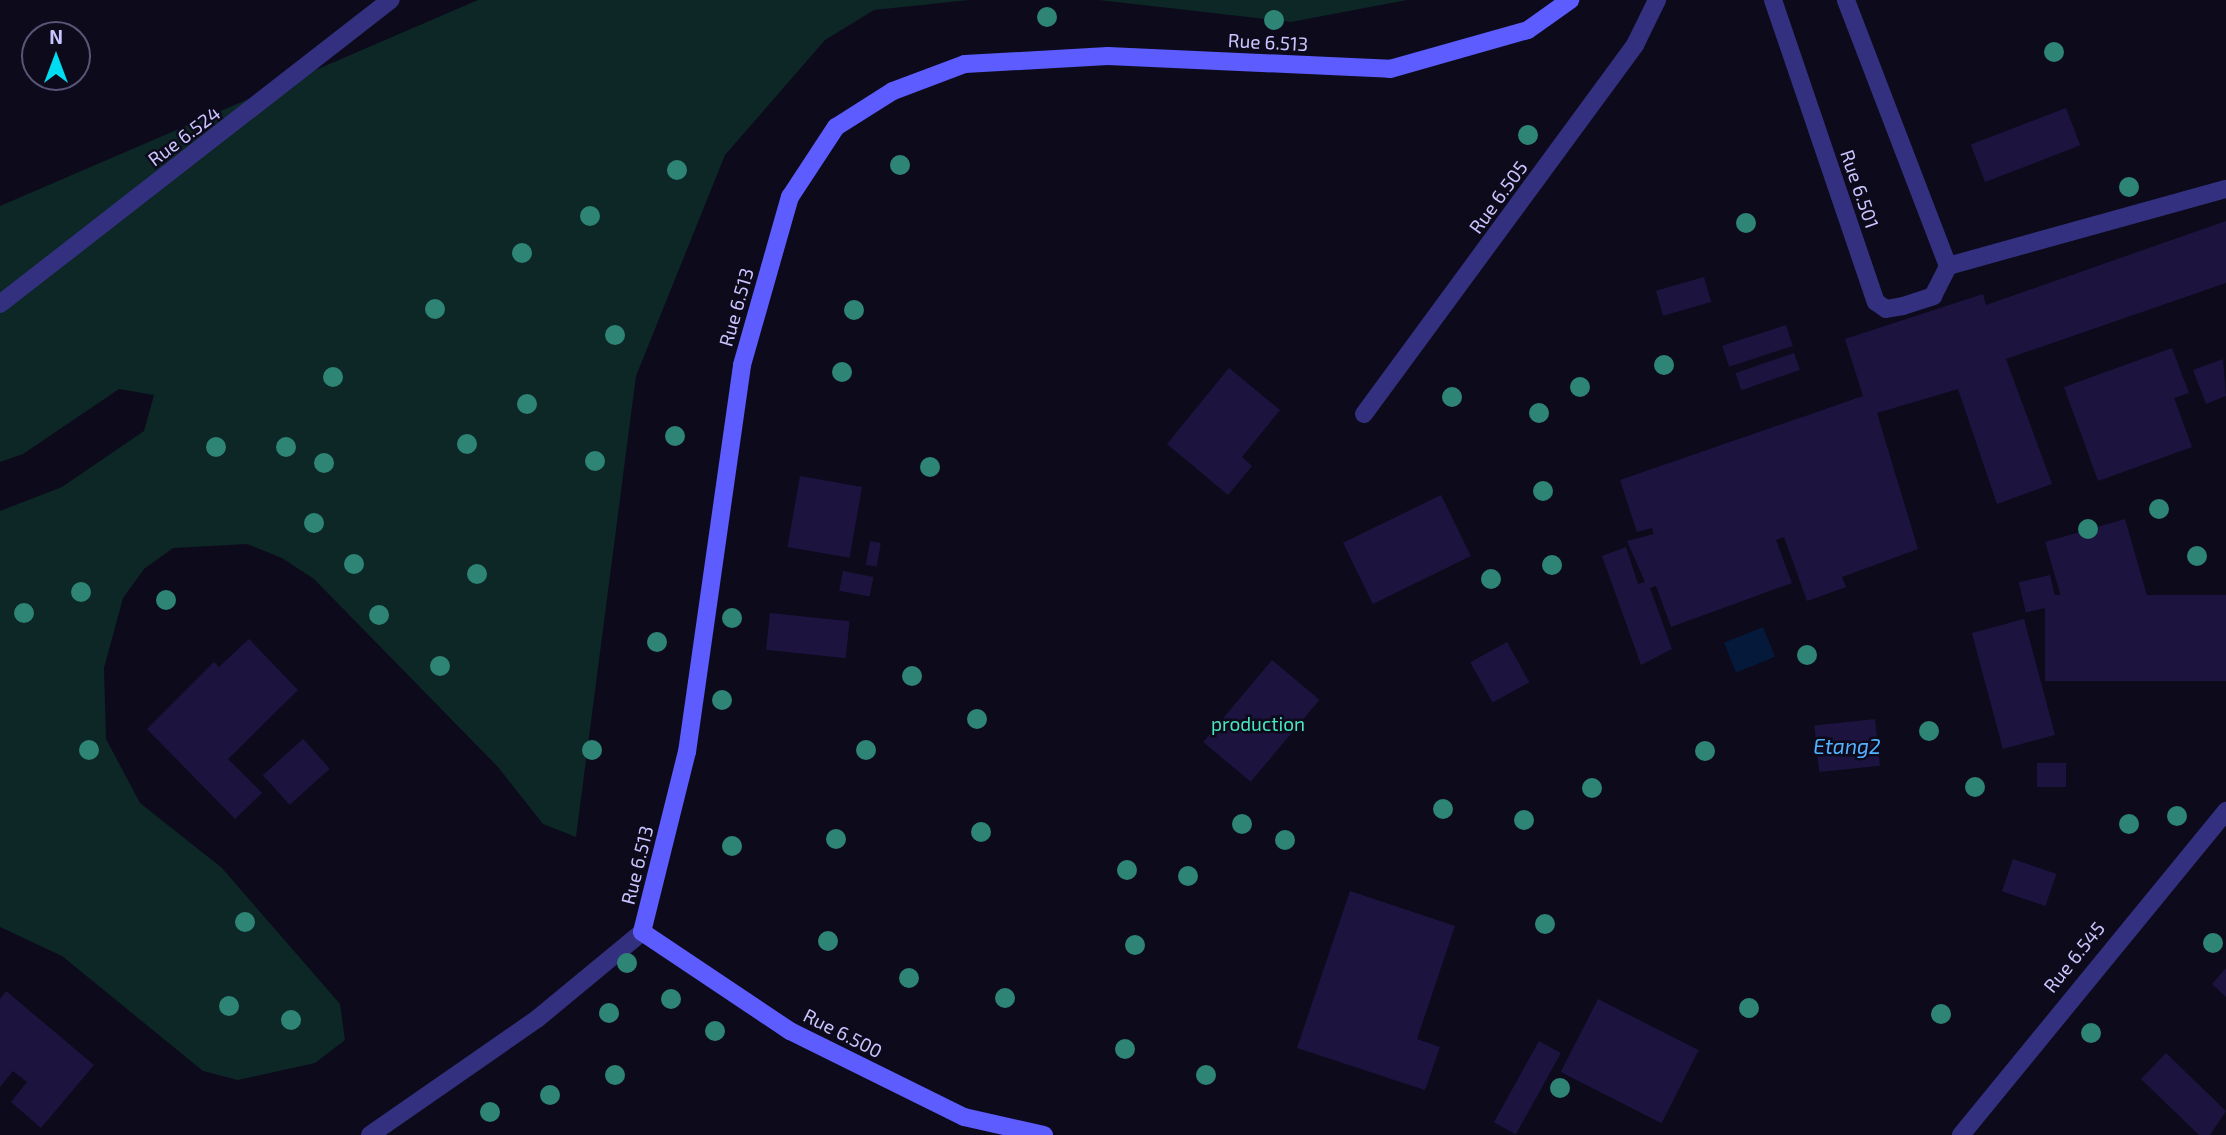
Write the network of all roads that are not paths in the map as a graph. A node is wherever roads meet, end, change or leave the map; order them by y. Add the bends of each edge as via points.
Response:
1 (391, 0) edge
2 (1570, 0) edge
3 (1657, 0) edge
4 (1773, 0) edge
5 (1846, 0) edge
6 (2226, 189) edge
7 (1948, 266) junction
8 (0, 304) edge
9 (1364, 414) dead end
10 (2226, 811) edge
11 (642, 932) junction
12 (370, 1135) edge
13 (1044, 1135) edge
14 (1961, 1135) edge

1 - 8 street, Rue 6.524
2 - 11 street, Rue 6.513 via 1528,30 1390,69 1108,57 965,64 893,91 835,127 790,197 742,365 687,752
3 - 9 street, Rue 6.505 via 1635,45
4 - 7 street, Rue 6.501 via 1877,302 1886,309 1933,296
5 - 7 street
6 - 7 street
10 - 14 street, Rue 6.545
11 - 12 street, Rue 6.513 via 537,1019
11 - 13 street, Rue 6.500 via 790,1031 964,1117

